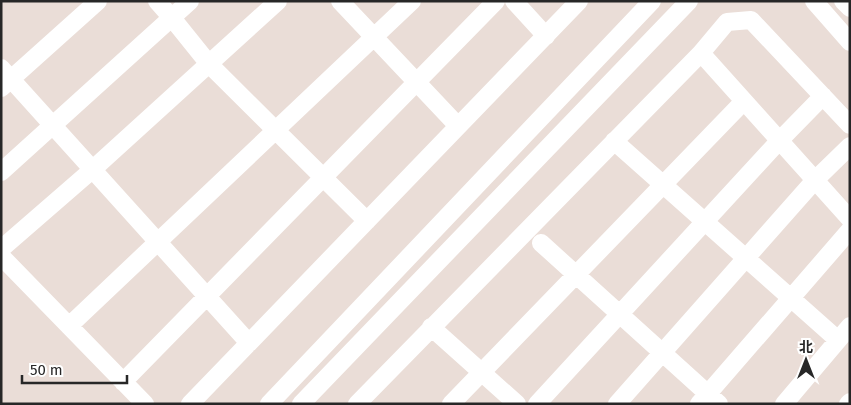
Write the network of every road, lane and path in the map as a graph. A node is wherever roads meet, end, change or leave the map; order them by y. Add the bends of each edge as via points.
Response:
1 (98, 1) edge
2 (157, 1) edge
3 (190, 1) edge
4 (278, 1) edge
5 (340, 1) edge
6 (412, 1) edge
7 (496, 1) edge
8 (514, 1) edge
9 (579, 1) edge
10 (652, 1) edge
11 (689, 1) edge
12 (803, 1) edge
13 (844, 1) edge
14 (817, 5) edge
15 (850, 8) edge
16 (172, 18) junction
17 (546, 36) junction
18 (374, 37) junction
19 (850, 42) edge
20 (701, 52) junction
21 (209, 64) junction
22 (5, 79) edge
23 (416, 82) junction
24 (823, 96) junction
25 (744, 101) junction
26 (850, 124) edge
27 (52, 125) junction
28 (458, 126) junction
29 (276, 130) junction
30 (780, 140) junction
31 (614, 142) junction
32 (850, 146) edge
33 (92, 170) junction
34 (1, 172) edge
35 (323, 178) junction
36 (815, 180) junction
37 (662, 185) junction
38 (850, 219) edge
39 (367, 221) junction
40 (704, 222) junction
41 (850, 230) edge
42 (157, 242) junction
43 (541, 243) dead end
44 (1, 249) edge
45 (1, 256) edge
46 (746, 258) junction
47 (576, 274) junction
48 (206, 297) junction
49 (791, 298) junction
50 (620, 314) junction
51 (69, 326) junction
52 (850, 326) edge
53 (431, 327) junction
54 (838, 340) junction
55 (248, 343) junction
56 (663, 353) junction
57 (482, 372) junction
58 (123, 382) junction
59 (709, 400) edge
60 (145, 404) edge
61 (190, 404) edge
62 (269, 404) edge
63 (302, 404) edge
64 (357, 404) edge
65 (451, 404) edge
66 (517, 404) edge
67 (537, 404) edge
68 (617, 404) edge
69 (784, 404) edge

1 - 22 street
2 - 16 street
3 - 16 street
4 - 21 street
5 - 18 street
6 - 18 street
7 - 23 street
8 - 17 street
9 - 17 street
10 - 62 street
11 - 63 street
12 - 14 street
13 - 15 street
14 - 19 street
16 - 21 street
16 - 27 street
17 - 28 street
18 - 23 street
18 - 29 street
20 - 24 street via 727,22 751,20
20 - 25 street
20 - 31 street
21 - 29 street
21 - 33 street
22 - 27 street
23 - 28 street
23 - 35 street
24 - 26 street
24 - 30 street
25 - 30 street
25 - 37 street
27 - 33 street
27 - 34 street
28 - 39 street
29 - 35 street
29 - 42 street
30 - 36 street
30 - 40 street
31 - 37 street
31 - 53 street
32 - 36 street
33 - 42 street
33 - 44 street
35 - 39 street
35 - 48 street
36 - 38 street
36 - 46 street
37 - 40 street
37 - 47 street
39 - 55 street
40 - 46 street
40 - 50 street
41 - 49 street
42 - 48 street
42 - 51 street
43 - 47 street
45 - 51 street
46 - 49 street
46 - 56 street
47 - 50 street
47 - 57 street
48 - 55 street
48 - 58 street
49 - 54 street
49 - 59 street
50 - 56 street
50 - 67 street
51 - 58 street
52 - 54 street
53 - 57 street
53 - 64 street
54 - 69 street
55 - 61 street
56 - 59 street
56 - 68 street
57 - 65 street
57 - 66 street
58 - 60 street

